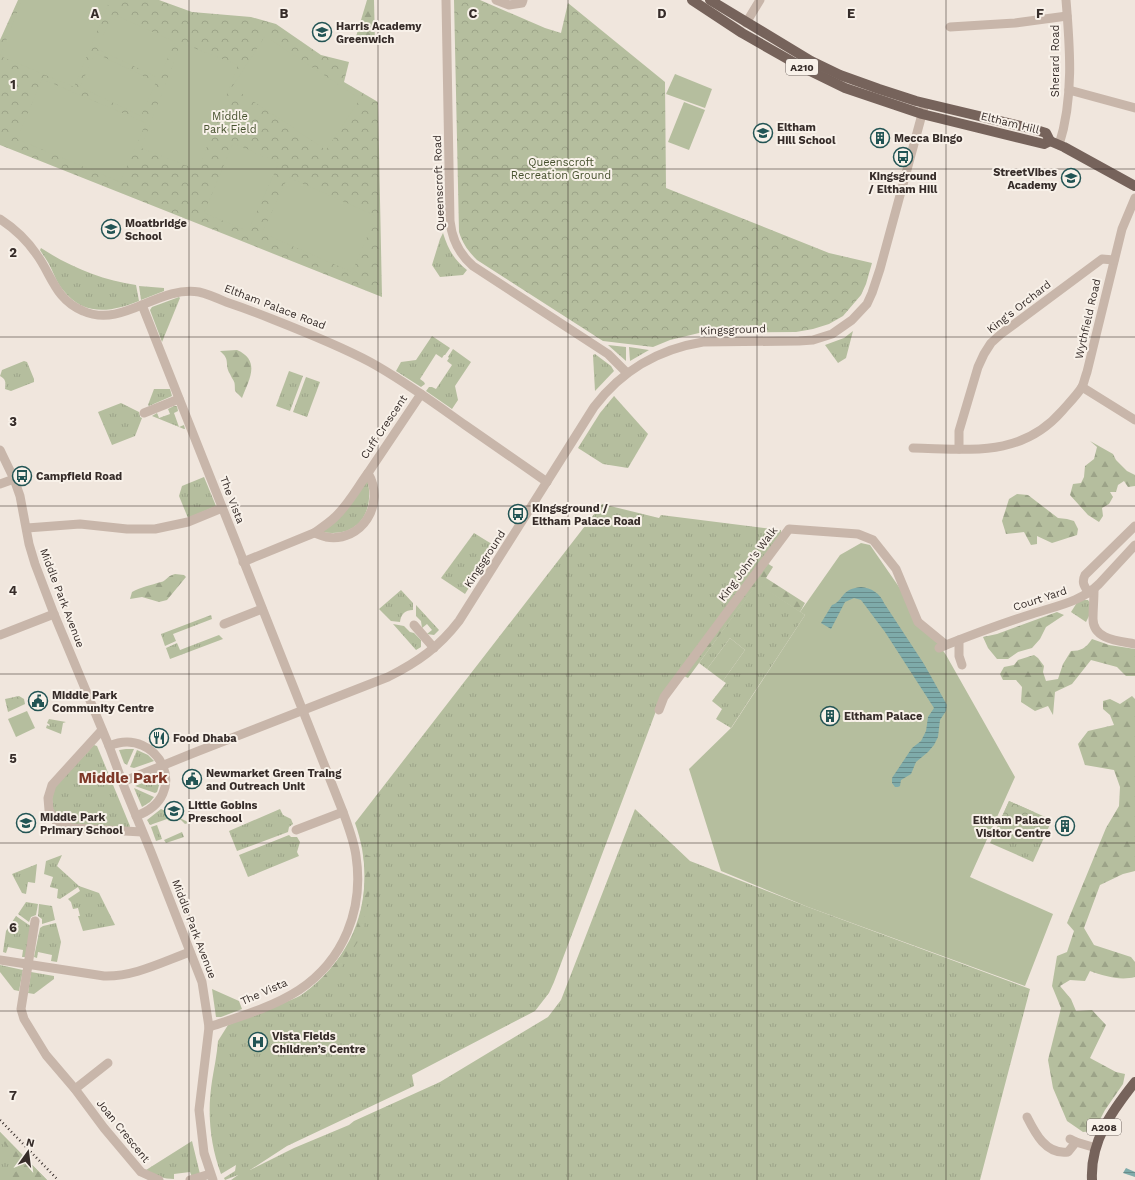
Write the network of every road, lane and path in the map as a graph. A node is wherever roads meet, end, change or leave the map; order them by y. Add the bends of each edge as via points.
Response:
1 (446, 0) edge
2 (496, 0) edge
3 (523, 0) edge
4 (692, 0) edge
5 (710, 0) edge
6 (760, 0) edge
7 (1066, 0) edge
8 (1067, 16) junction
9 (746, 23) junction
10 (950, 27) dead end
11 (1069, 90) junction
12 (924, 103) junction
13 (1135, 108) edge
14 (922, 114) junction
15 (1055, 143) junction
16 (1135, 186) edge
17 (1135, 198) edge
18 (0, 219) edge
19 (1114, 260) junction
20 (142, 305) junction
21 (627, 373) junction
22 (1082, 387) junction
23 (421, 394) junction
24 (179, 399) junction
25 (144, 413) dead end
26 (1135, 420) edge
27 (913, 448) dead end
28 (959, 449) junction
29 (0, 450) edge
30 (368, 473) junction
31 (14, 479) junction
32 (548, 482) junction
33 (0, 484) edge
34 (222, 508) junction
35 (1135, 526) edge
36 (27, 528) junction
37 (314, 533) junction
38 (1135, 545) edge
39 (243, 562) junction
40 (1091, 591) junction
41 (262, 609) junction
42 (54, 614) junction
43 (224, 624) dead end
44 (414, 625) dead end
45 (0, 635) edge
46 (958, 640) junction
47 (1135, 644) edge
48 (942, 646) joint
49 (434, 648) junction
50 (962, 665) dead end
51 (658, 710) dead end
52 (303, 711) junction
53 (102, 730) junction
54 (109, 746) junction
55 (163, 766) junction
56 (122, 782) junction
57 (343, 812) junction
58 (136, 816) junction
59 (296, 830) dead end
60 (142, 832) junction
61 (35, 921) dead end
62 (190, 952) junction
63 (0, 960) edge
64 (28, 963) junction
65 (210, 1028) junction
66 (108, 1063) dead end
67 (1135, 1082) edge
68 (75, 1089) junction
69 (1027, 1117) dead end
70 (1096, 1148) junction
71 (211, 1177) edge
72 (160, 1180) edge
73 (190, 1180) edge
74 (1092, 1180) edge

1 - 21 street, Queenscroft Road via 450,221 454,242 462,256 473,266 608,354
2 - 3 street via 509,5 522,3
4 - 14 main road, Eltham Hill / A210 via 742,33 829,81 879,101
5 - 9 main road, Eltham Hill / A210
6 - 9 street
7 - 8 street, Sherard Road
8 - 10 street via 1015,23
8 - 11 street, Sherard Road
9 - 12 main road, Eltham Hill / A210 via 836,73 879,90
11 - 13 street
11 - 15 street, Sherard Road via 1065,122
12 - 14 street, Kingsground
12 - 15 main road, Eltham Hill / A210 via 1033,129 1046,133
14 - 15 main road, Eltham Hill / A210 via 1044,144
14 - 21 street, Kingsground via 872,293 867,304 852,320 832,334 813,340 689,344 642,362
15 - 16 main road, A210
17 - 19 street, Wythfield Road via 1125,219
18 - 20 street, Eltham Palace Road via 10,225 30,245 57,290 74,307 97,315 109,315
19 - 22 street, Wythfield Road
19 - 28 street, King's Orchard via 1102,259 991,343 978,368 959,431
20 - 23 street, Eltham Palace Road via 181,292 206,294 331,342 377,366
20 - 24 street, The Vista
21 - 32 street, Kingsground via 594,407
22 - 26 street
22 - 28 street via 1057,417 1028,438 998,447
23 - 30 street, Cuff Crescent
23 - 32 street, Eltham Palace Road
24 - 25 street
24 - 34 street, The Vista
27 - 28 street
29 - 31 street, Middle Park Avenue
30 - 37 street, Cuff Crescent via 335,517
30 - 37 street, Cuff Crescent via 372,480 374,503 364,523 345,536 325,537
31 - 33 street
31 - 36 street, Middle Park Avenue
32 - 49 street, Kingsground via 459,620 447,637
34 - 36 street via 188,522 155,529 139,530 80,524
34 - 39 street, The Vista
35 - 40 street via 1085,575 1083,584
36 - 42 street, Middle Park Avenue via 35,564
37 - 39 street, Cuff Crescent
38 - 40 street, Court Yard
39 - 41 street, The Vista
40 - 46 street, Court Yard via 1062,606
40 - 47 street via 1096,630 1109,639
41 - 43 street
41 - 52 street, The Vista
42 - 45 street
42 - 53 street, Middle Park Avenue
44 - 49 street
46 - 48 street, Court Yard
46 - 50 street
48 - 51 street, King John's Walk via 918,622 896,569 873,540 858,534 790,529 664,697
49 - 52 street, Kingsground via 388,677
52 - 55 street, Kingsground
52 - 57 street, The Vista
53 - 54 street, Middle Park Avenue
53 - 60 street via 52,785 48,798 49,810 56,820 71,828
54 - 55 street via 129,743 143,745 154,753
54 - 56 street, Middle Park Avenue
55 - 56 street, Kingsground
55 - 58 street via 166,781 162,796 154,807
56 - 58 street, Middle Park Avenue
57 - 59 street
57 - 65 street, The Vista via 356,855 358,888 353,916 342,944 323,969 299,990
58 - 60 street, Middle Park Avenue
60 - 62 street, Middle Park Avenue
61 - 64 street, Joan Crescent
62 - 64 street via 136,972 113,976
62 - 65 street, Middle Park Avenue via 202,982
63 - 64 street
64 - 68 street, Joan Crescent via 21,1009 24,1019 46,1055
65 - 71 street, Middle Park Avenue via 199,1110 204,1153
66 - 68 street
67 - 70 main road, A208 via 1108,1118
68 - 72 street, Joan Crescent via 135,1166 141,1172
69 - 70 street via 1038,1137 1055,1151 1068,1152 1073,1141
70 - 74 main road, A208
71 - 73 street

